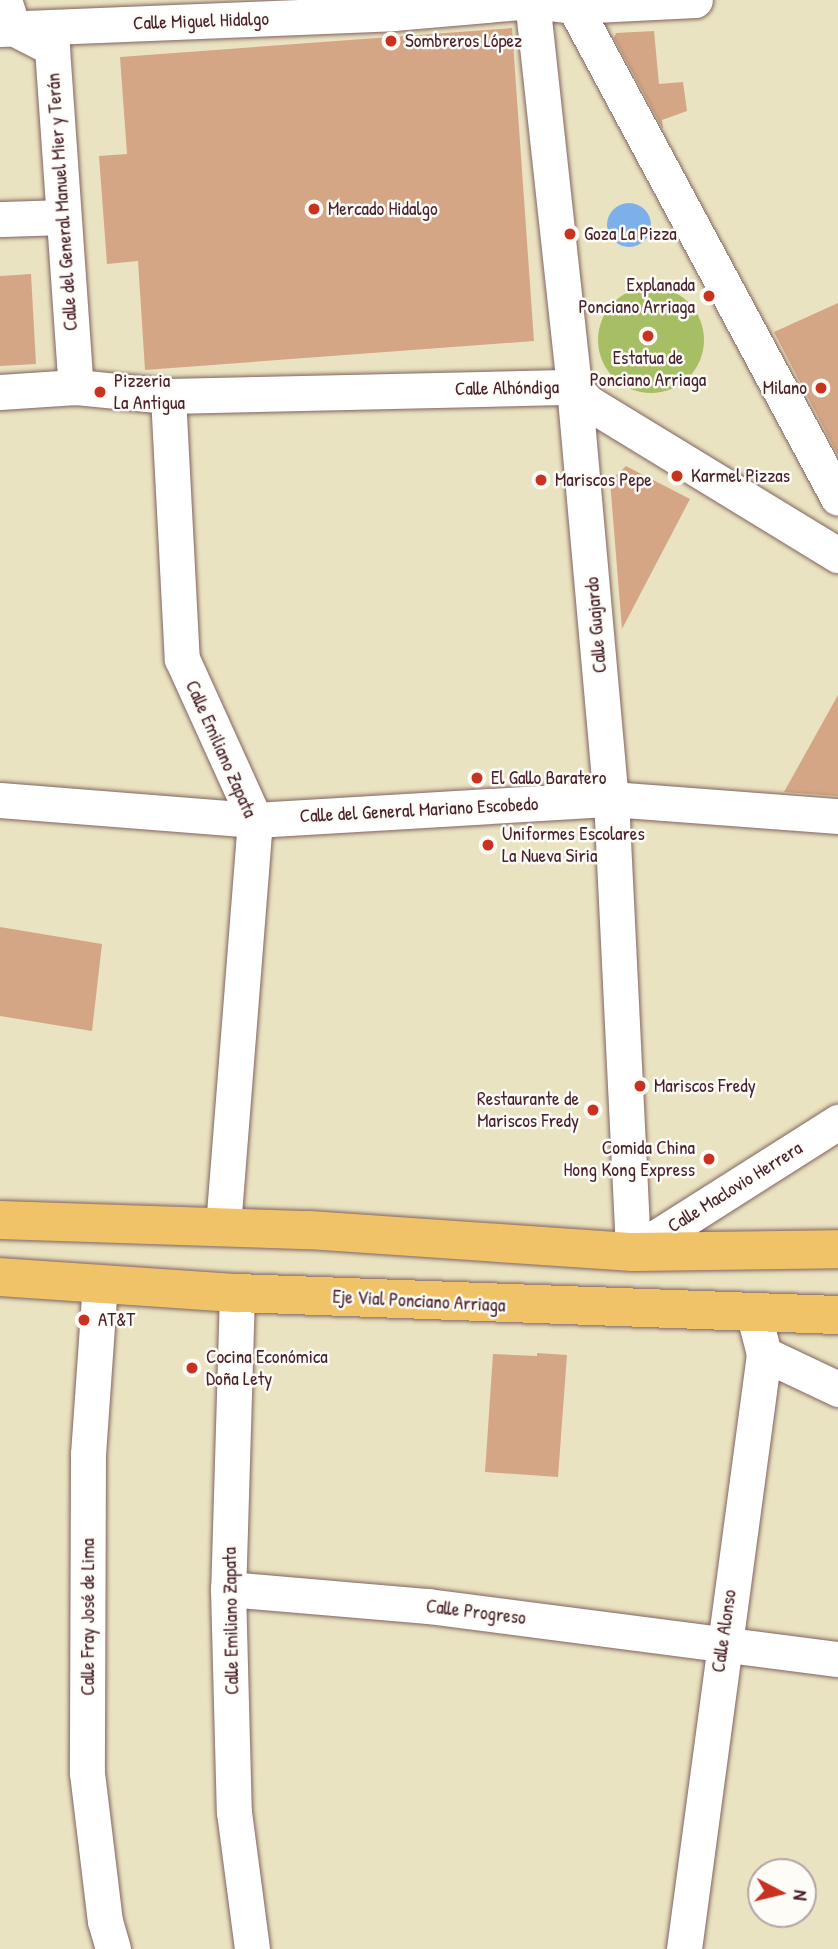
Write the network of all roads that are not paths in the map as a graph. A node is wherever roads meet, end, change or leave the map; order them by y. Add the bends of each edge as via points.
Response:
1 (695, 0) edge
2 (532, 1) edge
3 (574, 6) junction
4 (393, 7) edge
5 (6, 19) edge
6 (62, 217) junction
7 (0, 219) edge
8 (76, 387) junction
9 (574, 387) junction
10 (0, 392) edge
11 (168, 396) junction
12 (838, 498) edge
13 (838, 555) edge
14 (611, 799) junction
15 (0, 800) edge
16 (838, 816) edge
17 (255, 820) junction
18 (838, 1122) edge
19 (0, 1220) edge
20 (223, 1227) junction
21 (838, 1249) edge
22 (633, 1252) junction
23 (0, 1277) edge
24 (100, 1283) junction
25 (237, 1293) junction
26 (754, 1315) junction
27 (838, 1315) edge
28 (764, 1354) junction
29 (838, 1389) edge
30 (228, 1589) junction
31 (722, 1642) junction
32 (838, 1660) edge
33 (113, 1949) edge
34 (252, 1949) edge
35 (684, 1949) edge

1 - 3 street, Calle Miguel Hidalgo
2 - 3 street, Calle Miguel Hidalgo
2 - 4 street, Calle Miguel Hidalgo
2 - 9 street, Calle Guajardo
3 - 12 street
4 - 5 street, Calle Miguel Hidalgo
5 - 6 street, Calle del General Manuel Mier y Terán via 52,48
6 - 7 street
6 - 8 street, Calle del General Manuel Mier y Terán
8 - 10 street, Calle Alhóndiga
8 - 11 street, Calle Alhóndiga
9 - 11 street, Calle Alhóndiga
9 - 13 street, Calle Alhóndiga via 587,402
9 - 14 street, Calle Guajardo
11 - 17 street, Calle Emiliano Zapata via 182,659
14 - 16 street, Calle del General Mariano Escobedo
14 - 17 street, Calle del General Mariano Escobedo
14 - 22 street, Calle Guajardo
15 - 17 street, Calle del General Mariano Escobedo
17 - 20 street, Calle Emiliano Zapata
18 - 22 street, Calle Maclovio Herrera
19 - 20 main road
20 - 22 main road
21 - 22 main road
23 - 24 main road, Eje Vial Ponciano Arriaga
24 - 25 main road, Eje Vial Ponciano Arriaga
24 - 33 street, Calle Fray José de Lima via 88,1454 87,1773 105,1921
25 - 26 main road, Eje Vial Ponciano Arriaga
25 - 30 street, Calle Emiliano Zapata
26 - 27 main road, Eje Vial Ponciano Arriaga
26 - 28 street, Calle Alonso
28 - 29 street
28 - 31 street, Calle Alonso
30 - 31 street, Calle Progreso via 428,1606
30 - 34 street, Calle Emiliano Zapata via 234,1812
31 - 32 street, Calle Progreso
31 - 35 street, Calle Alonso

